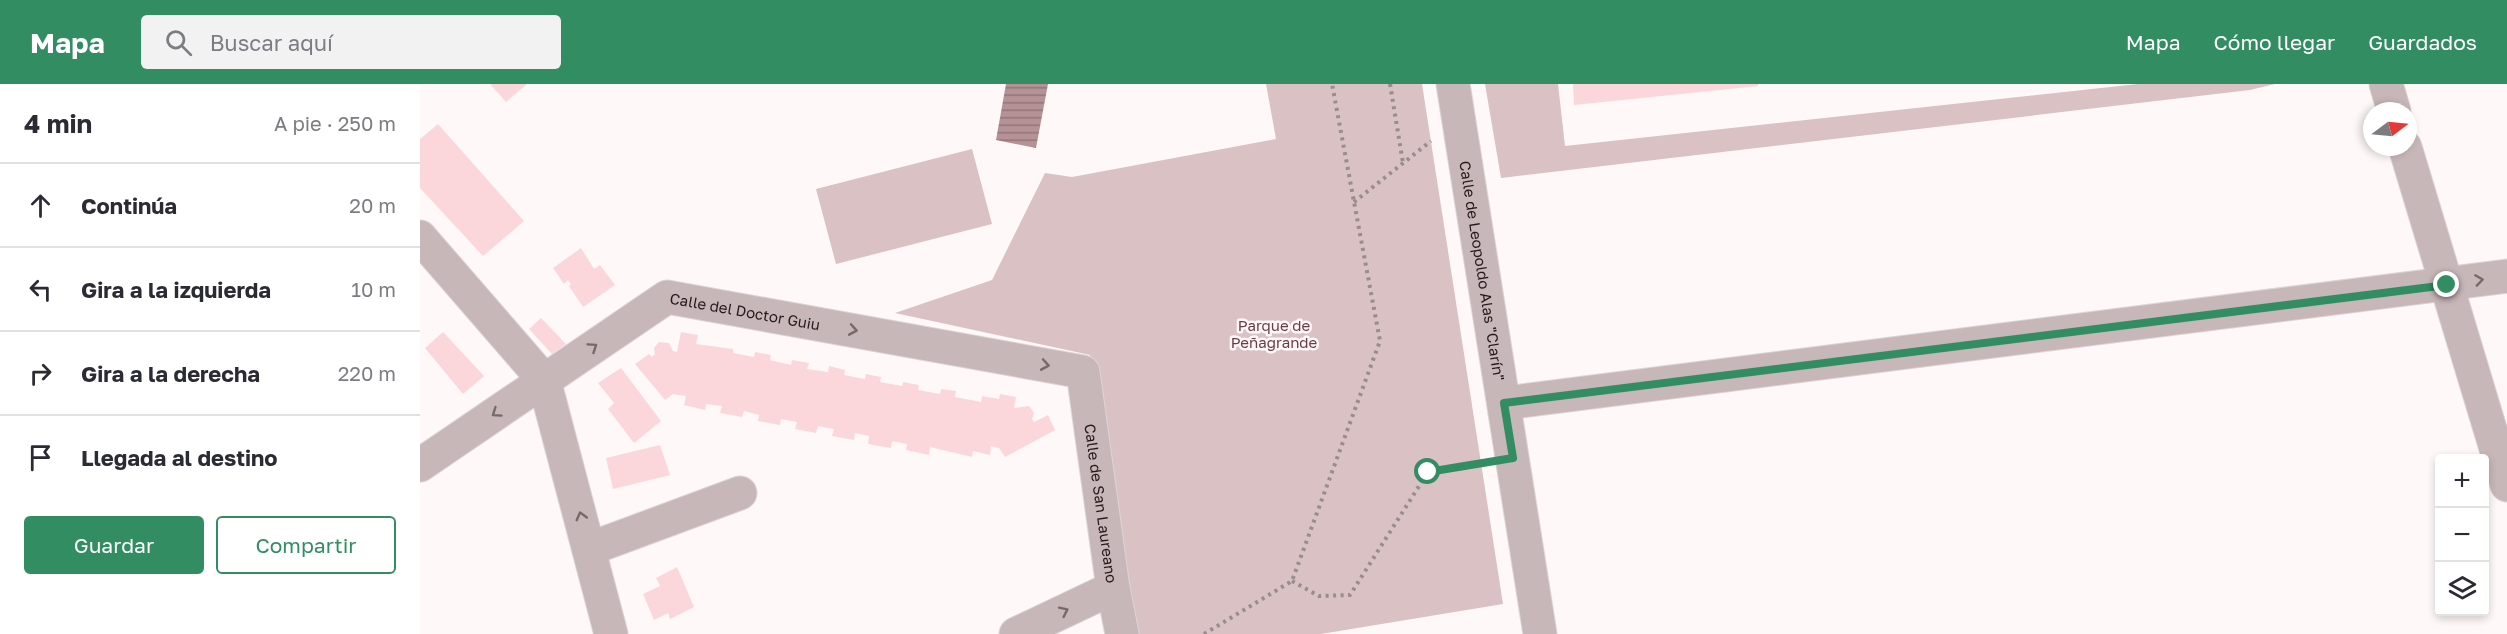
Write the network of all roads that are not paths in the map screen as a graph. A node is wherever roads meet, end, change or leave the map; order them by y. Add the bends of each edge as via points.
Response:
1 (1453, 84) edge
2 (2386, 84) edge
3 (2391, 102) edge
4 (2408, 156) edge
5 (420, 237) edge
6 (2507, 276) edge
7 (2447, 285) junction
8 (1083, 372) joint
9 (544, 380) junction
10 (1504, 403) junction
11 (420, 465) edge
12 (2507, 485) edge
13 (740, 493) dead end
14 (589, 549) junction
15 (1113, 588) junction
16 (611, 634) edge
17 (1016, 634) edge
18 (1122, 634) edge
19 (1540, 634) edge

1 - 10 street, Calle de Leopoldo Alas "Clarín"
2 - 3 street
4 - 7 street
5 - 9 street
7 -> 6 street
7 - 10 street
7 - 12 street
9 -> 8 street, Calle del Doctor Guiu via 667,297
8 - 15 street, Calle de San Laureano
9 -> 11 street, Calle del Doctor Guiu
14 -> 9 street
10 - 19 street, Calle de Leopoldo Alas "Clarín"
13 - 14 street
14 - 16 street
17 -> 15 street
15 - 18 street, Calle de San Laureano

